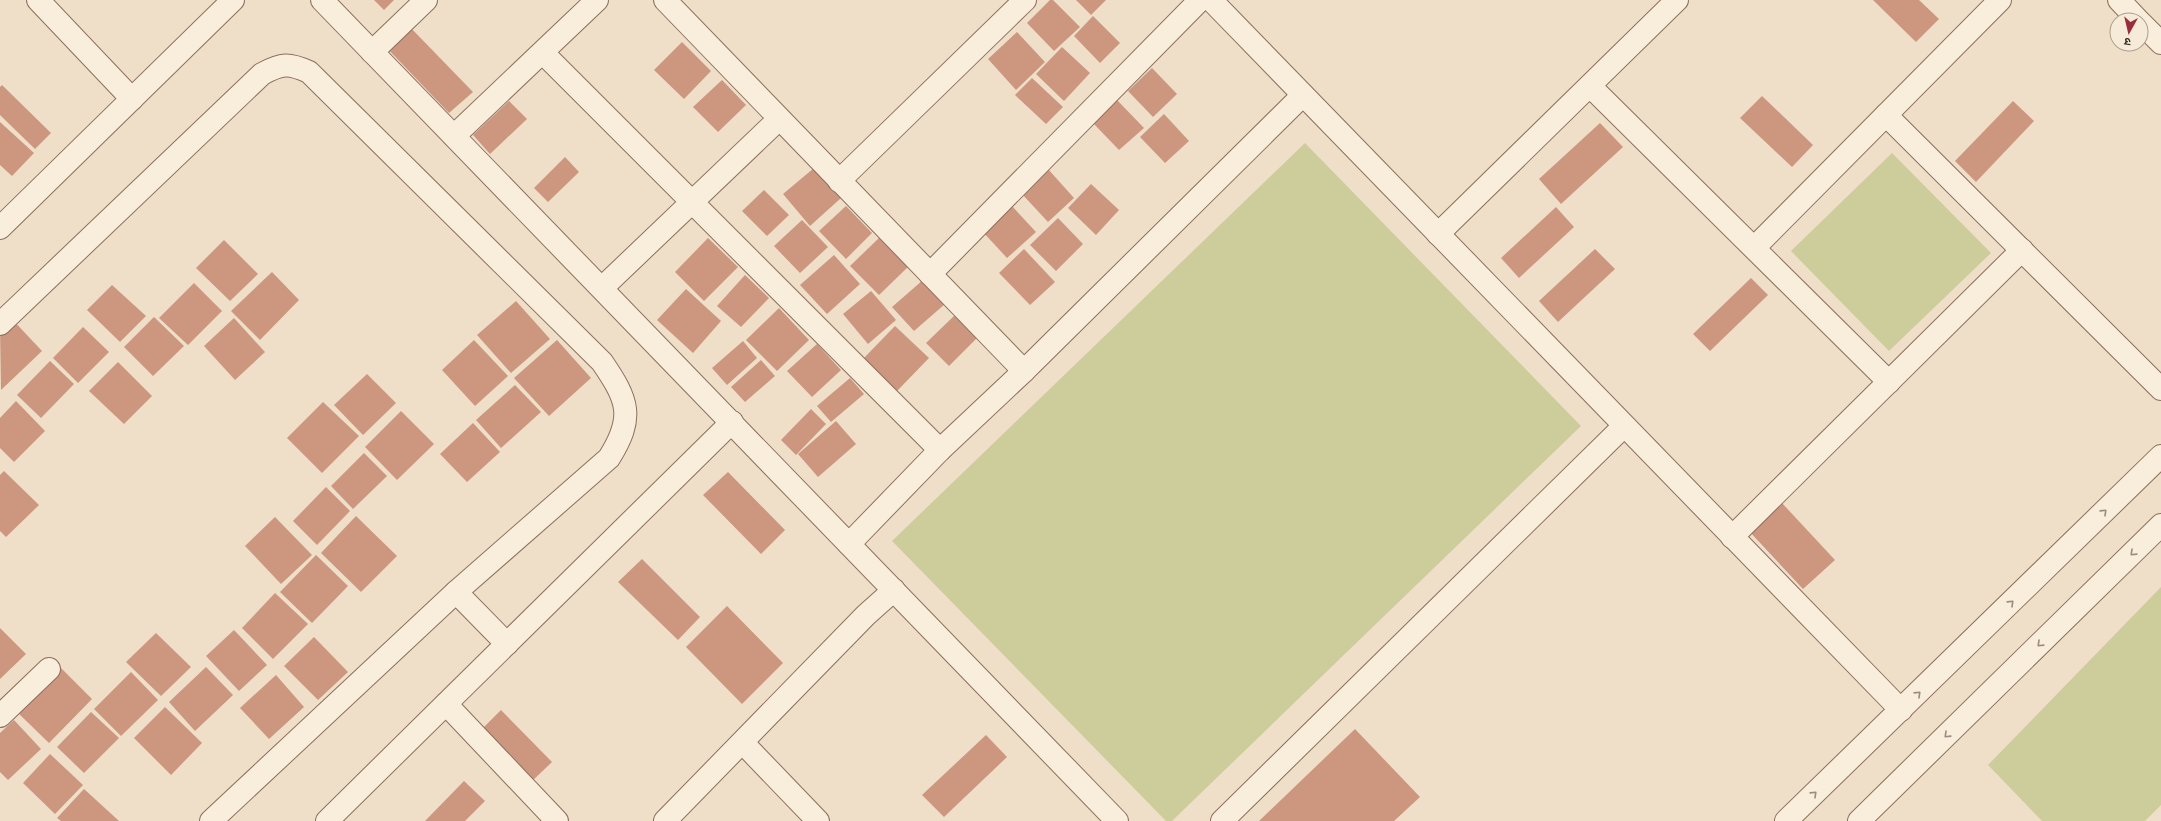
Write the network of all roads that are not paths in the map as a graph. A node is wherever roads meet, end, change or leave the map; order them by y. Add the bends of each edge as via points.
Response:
1 (38, 0) edge
2 (233, 0) edge
3 (322, 0) edge
4 (426, 0) edge
5 (597, 0) edge
6 (665, 0) edge
7 (1025, 0) edge
8 (1200, 0) edge
9 (1210, 0) edge
10 (1677, 0) edge
11 (2000, 0) edge
12 (2118, 0) edge
13 (2130, 12) edge
14 (2149, 31) edge
15 (2161, 43) edge
16 (372, 52) junction
17 (543, 53) junction
18 (1590, 86) junction
19 (1303, 95) junction
20 (132, 99) junction
21 (1886, 114) junction
22 (779, 119) junction
23 (454, 136) junction
24 (840, 181) junction
25 (692, 202) junction
26 (0, 228) edge
27 (1438, 234) junction
28 (1754, 248) junction
29 (2022, 250) junction
30 (930, 274) junction
31 (602, 288) junction
32 (0, 324) edge
33 (1024, 371) junction
34 (1889, 382) junction
35 (2161, 389) edge
36 (732, 422) junction
37 (1624, 426) junction
38 (940, 450) junction
39 (2161, 456) edge
40 (2161, 525) edge
41 (1732, 537) junction
42 (849, 544) junction
43 (894, 590) junction
44 (456, 592) junction
45 (508, 644) junction
46 (49, 669) dead end
47 (446, 704) junction
48 (1901, 710) junction
49 (0, 716) edge
50 (743, 743) junction
51 (211, 821) edge
52 (327, 821) edge
53 (557, 821) edge
54 (665, 821) edge
55 (818, 821) edge
56 (1117, 821) edge
57 (1222, 821) edge
58 (1786, 821) edge
59 (1859, 821) edge

1 - 20 street
2 - 20 street
3 - 16 street
4 - 16 street
5 - 17 street
6 - 22 street
7 - 24 street
8 - 30 street
9 - 19 street
10 - 18 street
11 - 21 street
12 - 13 street
14 - 15 street
16 - 23 street
17 - 23 street
17 - 25 street
18 - 27 street
18 - 28 street
19 - 27 street
19 - 33 street
20 - 26 street
21 - 28 street
21 - 29 street
22 - 24 street
22 - 25 street
23 - 31 street
24 - 30 street
25 - 31 street
25 - 38 street
27 - 37 street
28 - 34 street
29 - 34 street
29 - 35 street
30 - 33 street
31 - 36 street
32 - 44 street via 262,74 277,65 293,65 310,72 602,362 620,389 626,418 621,439 609,458
33 - 38 street
34 - 41 street
36 - 42 street
36 - 45 street
37 - 41 street
37 - 57 street
38 - 42 street
48 -> 39 street
40 -> 59 street
41 - 48 street
42 - 43 street
43 - 50 street via 866,615
43 - 56 street
44 - 45 street
44 - 51 street
45 - 47 street
46 - 49 street
47 - 52 street
47 - 53 street
58 -> 48 street
50 - 54 street
50 - 55 street

